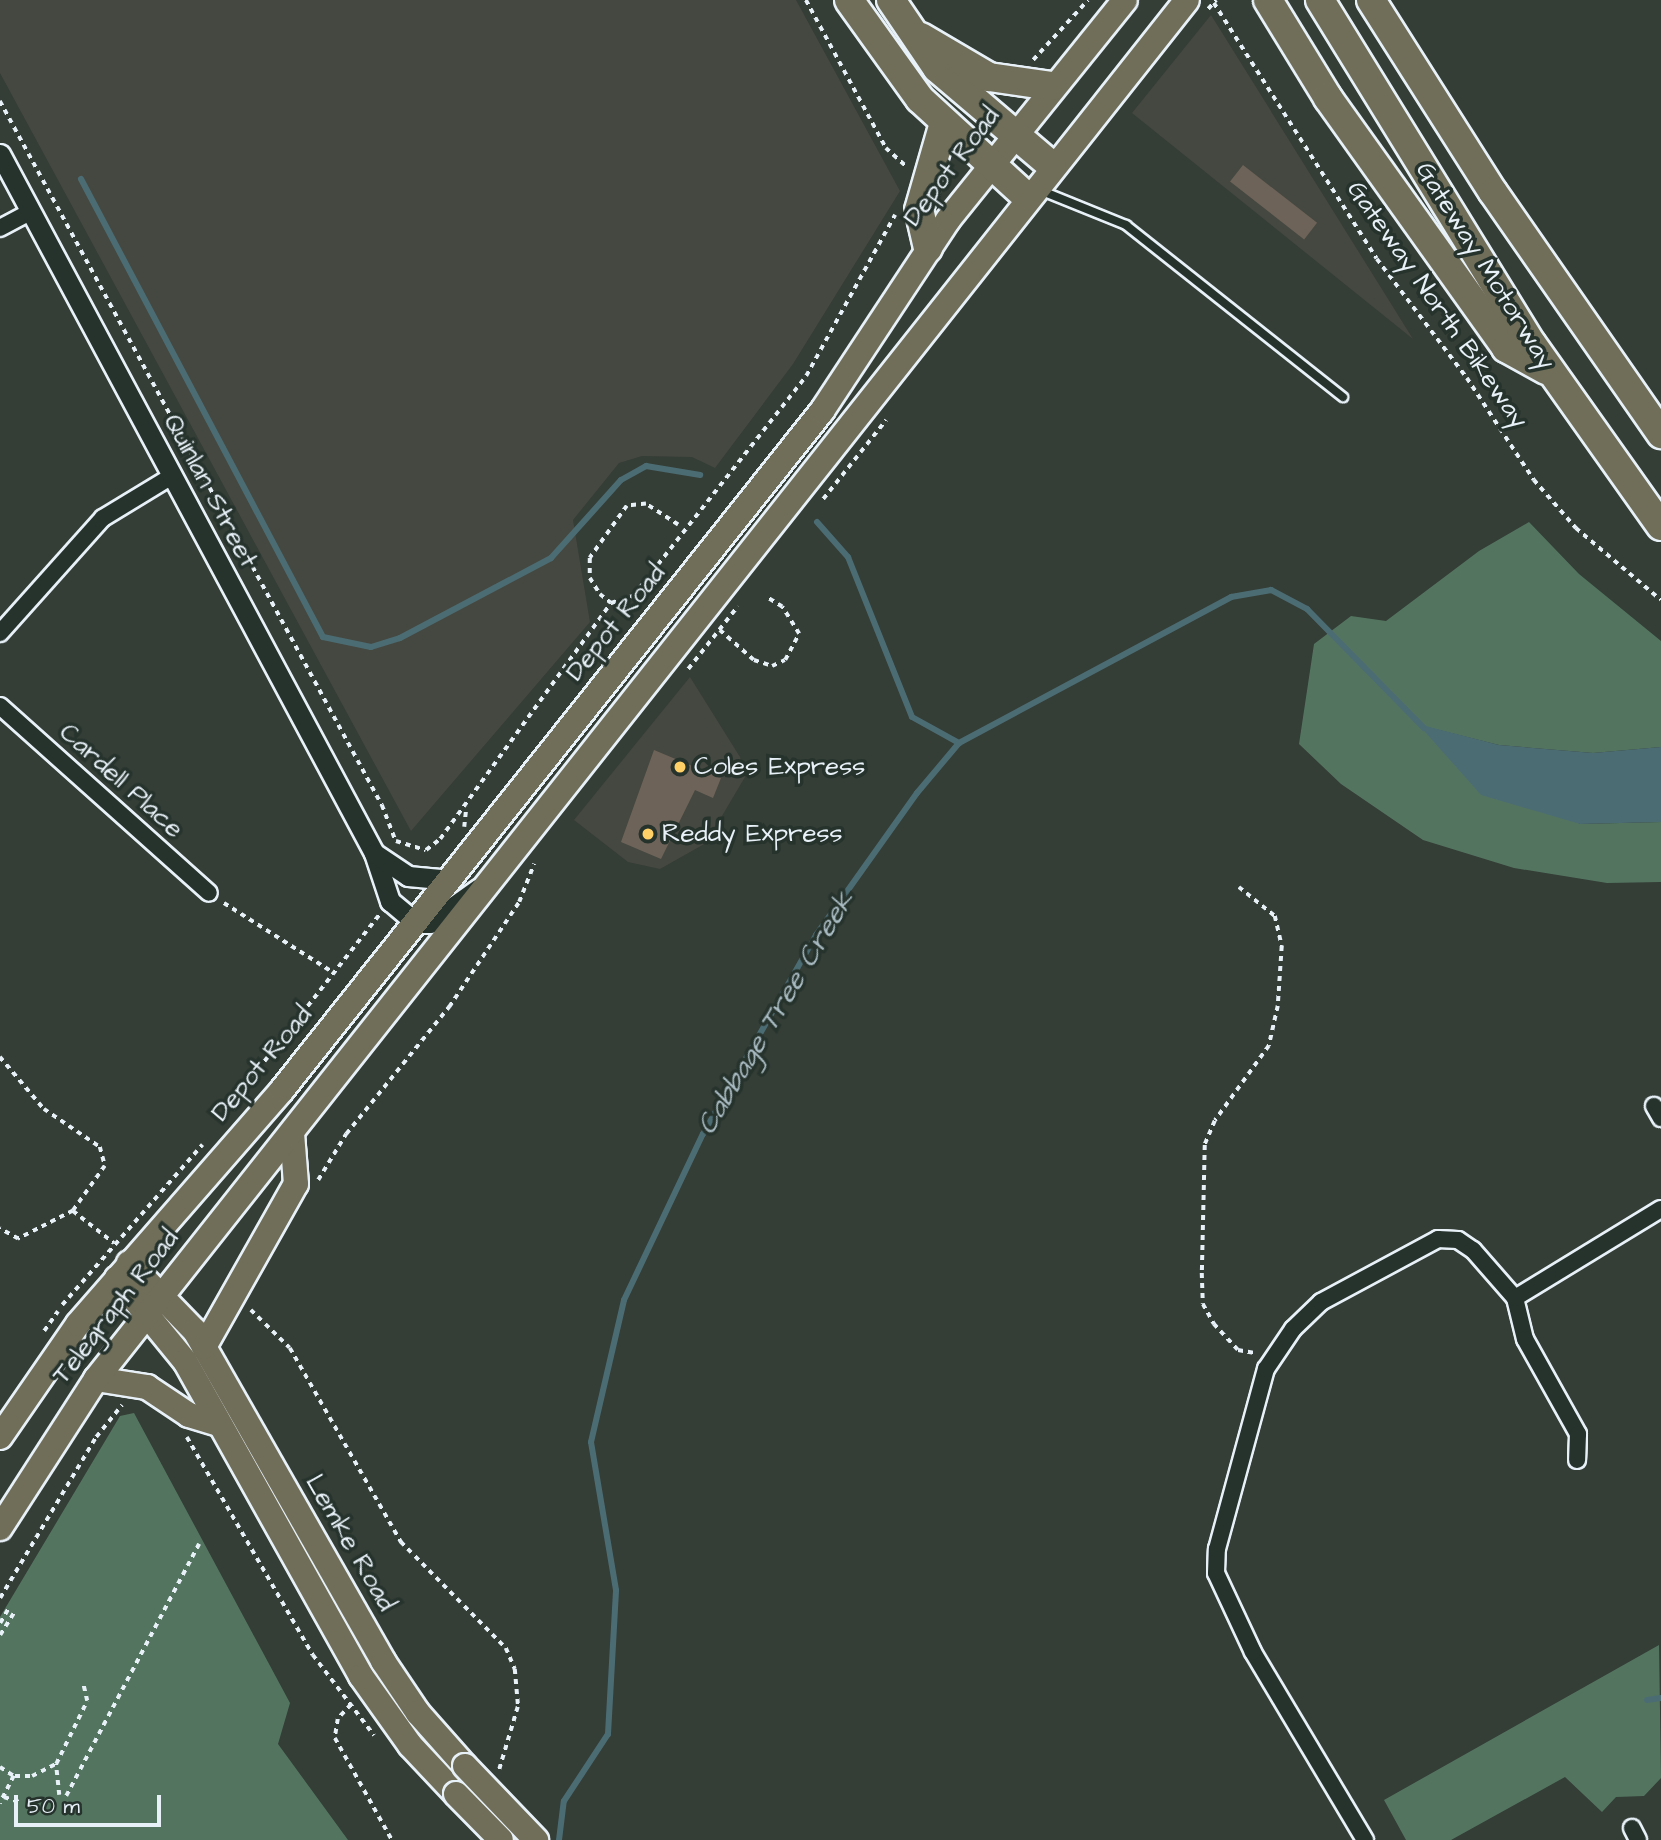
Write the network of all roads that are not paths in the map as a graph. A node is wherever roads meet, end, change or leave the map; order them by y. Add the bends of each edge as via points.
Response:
1 (849, 0) edge
2 (891, 0) edge
3 (1125, 0) edge
4 (1188, 0) edge
5 (1268, 0) edge
6 (1320, 0) edge
7 (1371, 0) edge
8 (918, 36) junction
9 (1052, 86) junction
10 (944, 123) junction
11 (1013, 135) junction
12 (0, 154) edge
13 (1052, 166) junction
14 (990, 167) junction
15 (1030, 192) junction
16 (30, 212) junction
17 (0, 228) edge
18 (928, 248) junction
19 (1552, 373) junction
20 (1343, 397) dead end
21 (1661, 434) edge
22 (172, 476) junction
23 (1661, 526) edge
24 (0, 633) edge
25 (0, 706) edge
26 (374, 853) junction
27 (451, 880) junction
28 (489, 884) junction
29 (209, 893) road end
30 (416, 923) junction
31 (292, 1133) junction
32 (1661, 1209) edge
33 (120, 1261) junction
34 (1515, 1298) junction
35 (157, 1305) junction
36 (204, 1347) junction
37 (96, 1379) junction
38 (219, 1424) junction
39 (0, 1437) edge
40 (1577, 1460) dead end
41 (0, 1528) edge
42 (501, 1840) edge
43 (536, 1840) edge
44 (1365, 1840) edge

1 - 10 highway via 901,75
2 - 8 highway
3 - 9 main road, Depot Road
4 - 13 main road
5 - 19 highway via 1328,98 1506,348
6 - 19 highway, Gateway Motorway
7 - 21 highway, Gateway Motorway via 1500,203
8 - 9 highway via 989,77
8 - 11 highway via 937,68
9 - 11 main road, Depot Road
10 - 14 highway
10 - 18 highway via 919,210
11 - 13 highway
11 - 14 main road, Depot Road
12 - 16 street, Quinlan Street
13 - 15 main road
14 - 15 highway
14 - 18 main road, Depot Road
15 - 20 lane via 1126,225
15 - 28 main road
16 - 17 street
16 - 22 street, Quinlan Street
18 - 27 main road, Depot Road via 822,411
19 - 23 highway, Gateway Motorway
22 - 24 street via 103,518
22 - 26 street, Quinlan Street
25 - 29 street, Cardell Place
26 - 27 street, Quinlan Street via 408,876
26 - 30 street, Quinlan Street via 390,901
27 - 30 main road, Depot Road
28 - 30 street via 464,895 442,918
28 - 31 main road
30 - 33 main road, Depot Road via 282,1090
31 - 35 main road, Telegraph Road
31 - 36 main road via 296,1184
32 - 34 street
33 - 35 main road, Lemke Road
33 - 39 main road, Telegraph Road
34 - 40 street via 1525,1339 1578,1434
34 - 44 street via 1473,1250 1458,1240 1438,1239 1321,1302 1274,1356 1217,1549 1216,1573 1253,1652
35 - 36 main road, Lemke Road
35 - 37 main road, Telegraph Road
35 - 38 main road, Lemke Road
36 - 43 main road, Lemke Road, bridge via 383,1661 418,1713
37 - 38 main road via 147,1387 189,1415
37 - 41 main road, Telegraph Road
38 - 42 main road, Lemke Road, bridge via 361,1676 410,1745

